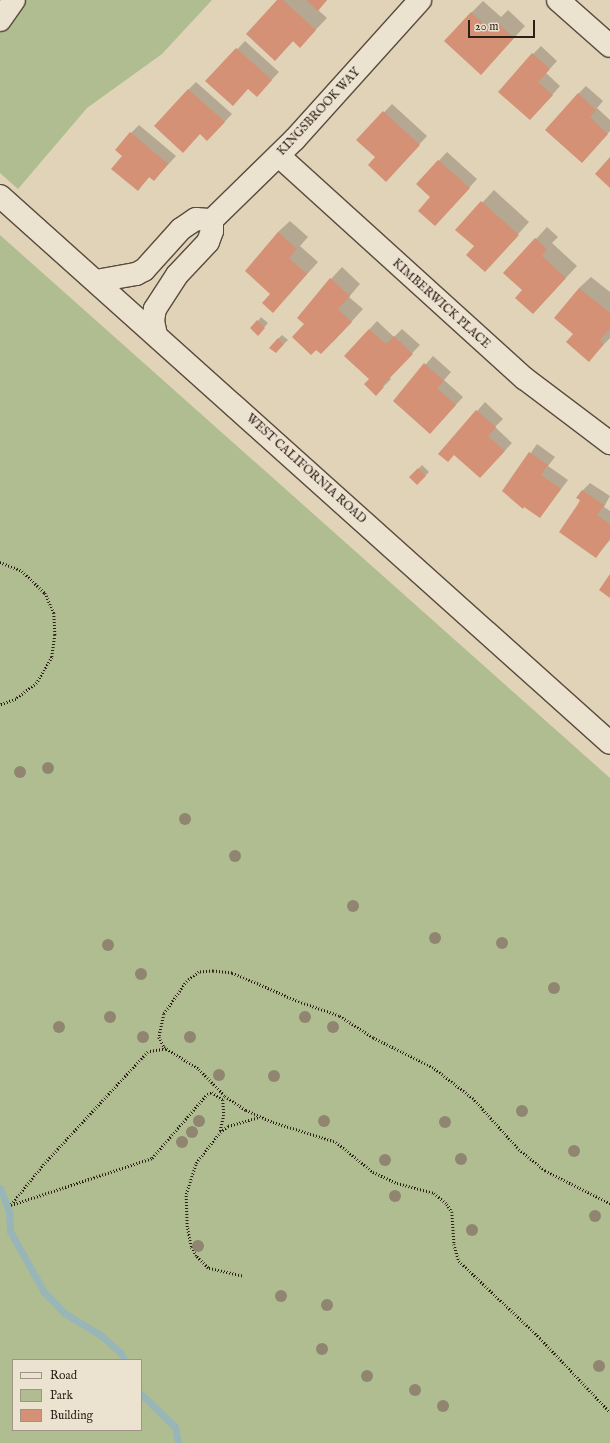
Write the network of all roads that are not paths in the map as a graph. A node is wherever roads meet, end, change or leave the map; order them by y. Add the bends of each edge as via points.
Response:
1 (14, 0) edge
2 (420, 0) edge
3 (558, 0) edge
4 (0, 20) edge
5 (610, 46) edge
6 (279, 156) junction
7 (0, 196) edge
8 (212, 220) junction
9 (96, 281) junction
10 (156, 335) junction
11 (610, 444) edge
12 (610, 743) edge

1 - 4 street
2 - 6 street, KINGSBROOK WAY
3 - 5 street
6 - 8 street, KINGSBROOK WAY
6 - 11 street, KIMBERWICK PLACE via 524,378
7 - 9 street, WEST CALIFORNIA ROAD
8 - 9 street via 196,219 181,229 144,270 136,274
8 - 10 street via 208,242 177,276 155,309
9 - 10 street, WEST CALIFORNIA ROAD
10 - 12 street, WEST CALIFORNIA ROAD

